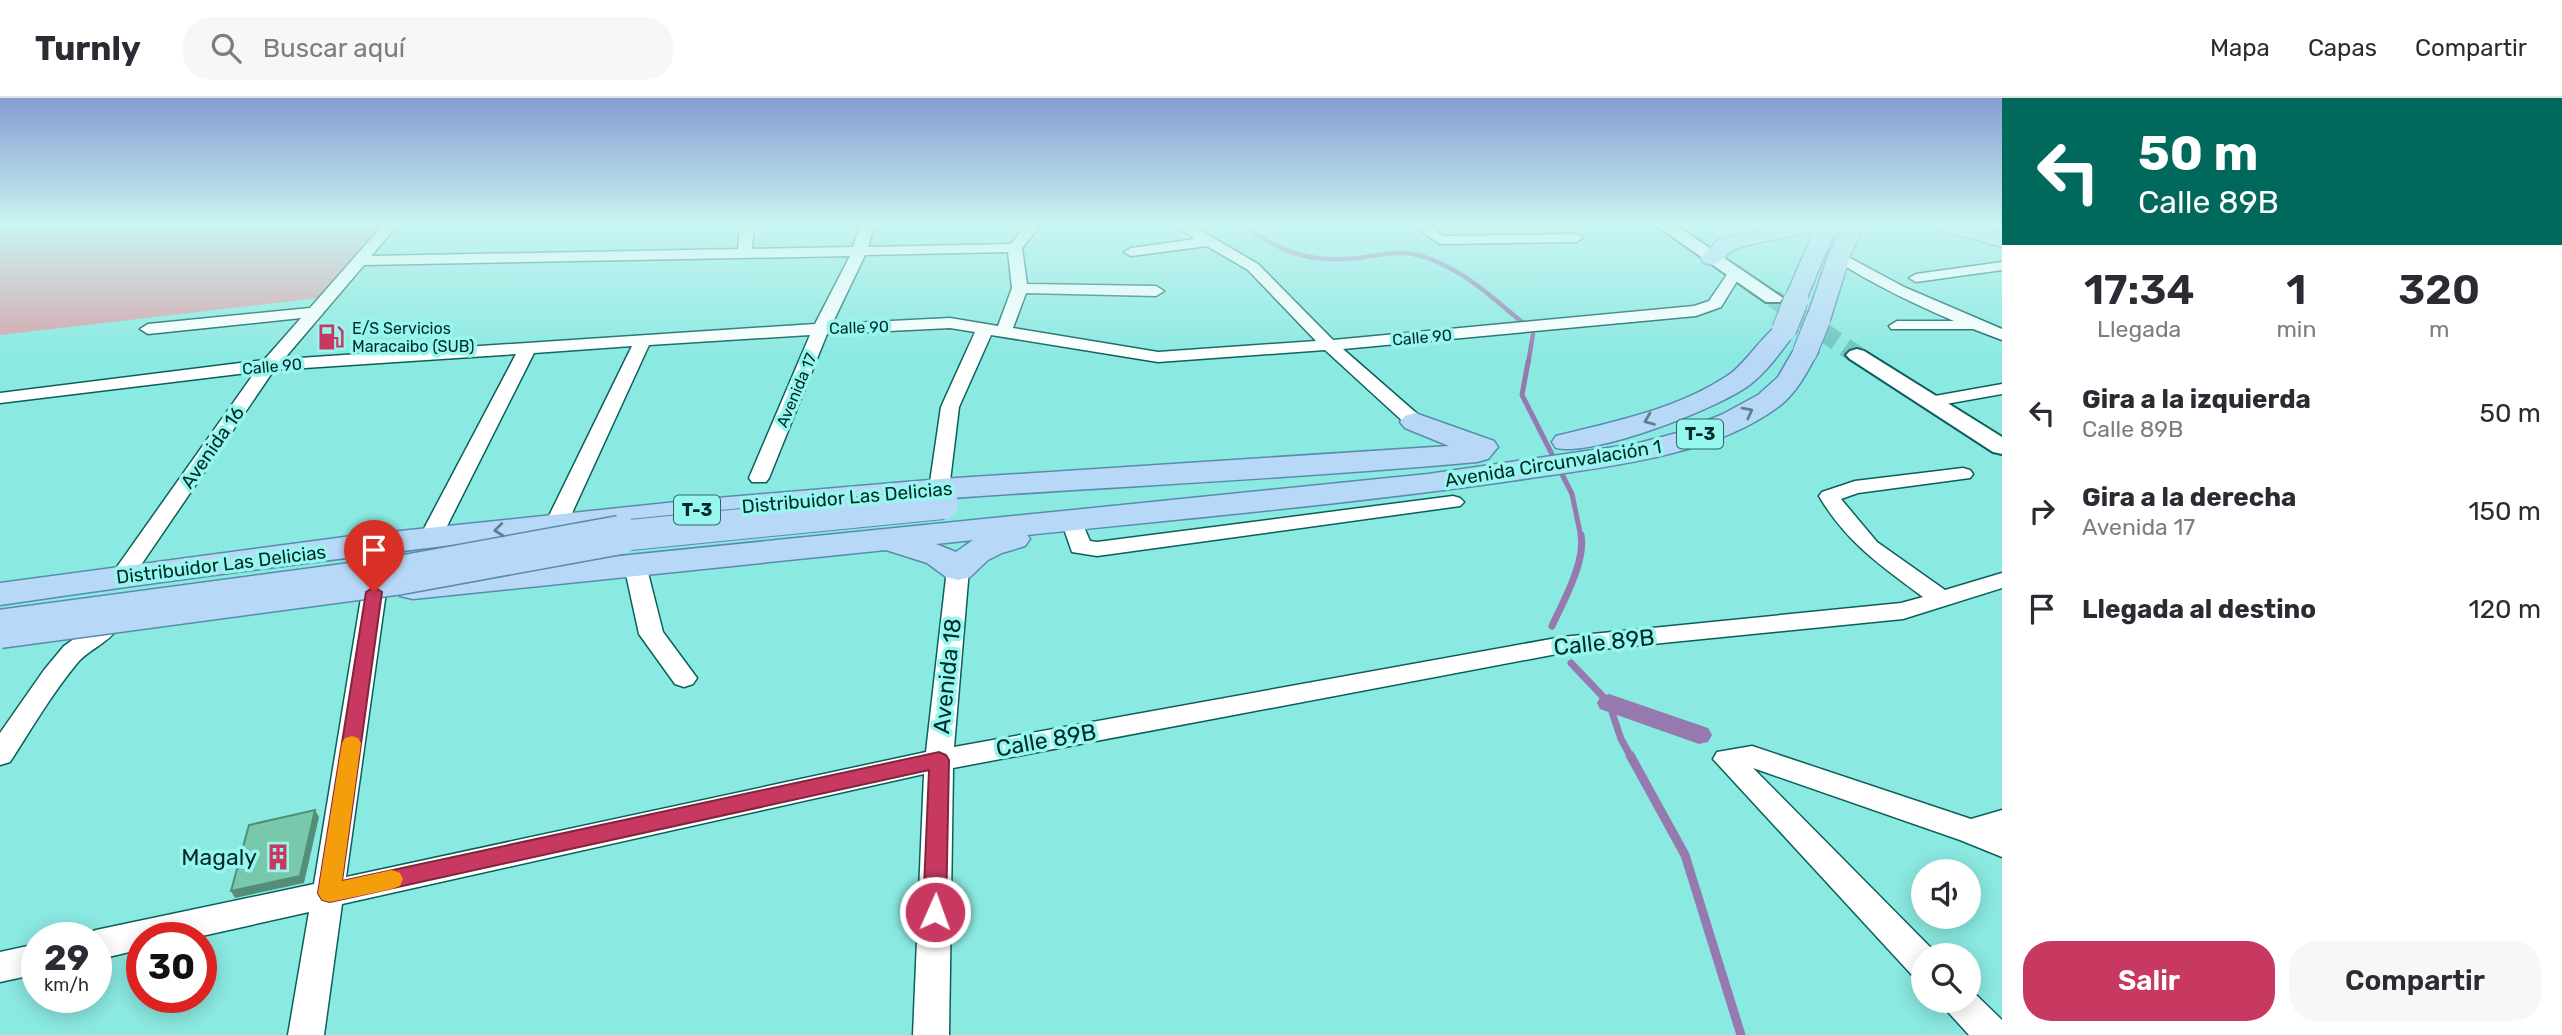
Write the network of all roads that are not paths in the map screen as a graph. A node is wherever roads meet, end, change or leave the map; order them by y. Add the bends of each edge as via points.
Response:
1 (352, 270) edge
2 (850, 270) edge
3 (1018, 270) edge
4 (1256, 270) edge
5 (1733, 270) edge
6 (1801, 270) edge
7 (1835, 270) edge
8 (1859, 270) edge
9 (1981, 270) edge
10 (1735, 273) junction
11 (1916, 278) dead end
12 (1020, 288) junction
13 (1156, 291) dead end
14 (1784, 299) junction
15 (316, 312) junction
16 (1897, 326) dead end
17 (1980, 326) junction
18 (821, 328) junction
19 (148, 330) dead end
20 (995, 331) junction
21 (2002, 335) edge
22 (643, 341) junction
23 (1329, 345) junction
24 (527, 349) junction
25 (1857, 355) tunnel mouth
26 (269, 365) junction
27 (2002, 388) edge
28 (0, 398) edge
29 (1929, 402) junction
30 (1415, 422) junction
31 (2002, 447) edge
32 (1499, 451) junction
33 (1553, 455) junction
34 (1446, 456) junction
35 (1397, 461) junction
36 (1963, 474) dead end
37 (759, 478) dead end
38 (941, 496) junction
39 (1300, 496) junction
40 (1453, 502) dead end
41 (556, 524) junction
42 (1076, 532) junction
43 (430, 538) junction
44 (884, 540) junction
45 (635, 565) junction
46 (958, 569) junction
47 (2002, 580) edge
48 (137, 583) junction
49 (374, 592) junction
50 (0, 594) edge
51 (1942, 599) junction
52 (0, 611) edge
53 (0, 629) edge
54 (105, 629) junction
55 (0, 644) edge
56 (684, 678) dead end
57 (0, 755) edge
58 (939, 760) junction
59 (2002, 822) edge
60 (1970, 831) junction
61 (2002, 845) edge
62 (330, 893) junction
63 (112, 942) edge
64 (1911, 951) edge
65 (21, 962) edge
66 (0, 967) edge
67 (1972, 1013) edge
68 (306, 1035) edge
69 (931, 1035) edge
70 (1993, 1035) edge

1 - 15 street, Avenida 16
2 - 18 street, Avenida 17
3 - 12 street
4 - 23 street
5 - 10 street
6 - 14 main road, Avenida Circunvalación 1 / T-3
33 -> 7 main road, Avenida Circunvalación 1 / T-3, bridge via 1637,453 1688,439 1768,401 1789,382 1805,352
8 - 17 street
9 - 11 street
10 - 14 street
10 - 23 street, Calle 90 via 1715,304 1696,311
12 - 13 street
12 - 20 street
14 -> 33 main road, Avenida Circunvalación 1 / T-3, bridge via 1784,330 1756,366 1733,383 1700,401
15 - 19 street
15 - 26 street, Avenida 16
16 - 17 street
17 - 21 street
18 - 20 street, Calle 90 via 950,323
18 - 22 street, Calle 90
18 - 37 street, Avenida 17
20 - 23 street, Calle 90 via 1158,358
20 - 38 street via 950,407
22 - 24 street, Calle 90
22 - 41 street
23 - 30 street
24 - 26 street, Calle 90
24 - 43 street
25 - 29 street
26 - 28 street, Calle 90
26 - 48 street, Avenida 16
27 - 29 street
29 - 31 street
30 - 32 main road via 1449,438
30 - 35 main road via 1415,446
32 - 33 main road, Avenida Circunvalación 1 / T-3
32 - 34 main road, Avenida Circunvalación 1 / T-3
33 - 39 main road, Avenida Circunvalación 1 / T-3 via 1428,483
34 - 35 main road, Distribuidor Las Delicias / T-3
34 - 38 main road via 1346,475
35 - 38 main road, Distribuidor Las Delicias / T-3
36 - 51 street via 1855,487 1829,496 1876,553
38 - 41 main road, Distribuidor Las Delicias / T-3
38 - 53 main road, bridge via 631,533 395,576
39 - 42 main road
39 - 44 main road, T-3
39 - 48 main road via 1147,500 632,551 405,558
40 - 42 street via 1097,549 1080,547
41 -> 43 main road, Distribuidor Las Delicias / T-3
42 - 46 main road via 1001,541 972,553
43 - 48 main road, Distribuidor Las Delicias / T-3
44 - 45 main road, T-3
44 - 46 main road via 939,556
45 - 49 main road, T-3
45 - 56 street via 651,634
46 - 58 street, Avenida 18
47 - 51 street, Calle 89B
48 - 50 main road, Distribuidor Las Delicias / T-3
48 - 52 main road
49 - 54 main road, T-3
49 - 62 street
51 - 58 street, Calle 89B via 1903,611 1562,645
54 - 55 main road, T-3
54 - 57 street via 73,652
58 - 62 street, Calle 89B
58 - 69 street, Avenida 18
59 - 60 street
60 - 61 street
60 - 64 street via 1752,757 1727,759
62 - 63 street, Calle 89B
62 - 68 street
65 - 66 street
67 - 70 street

